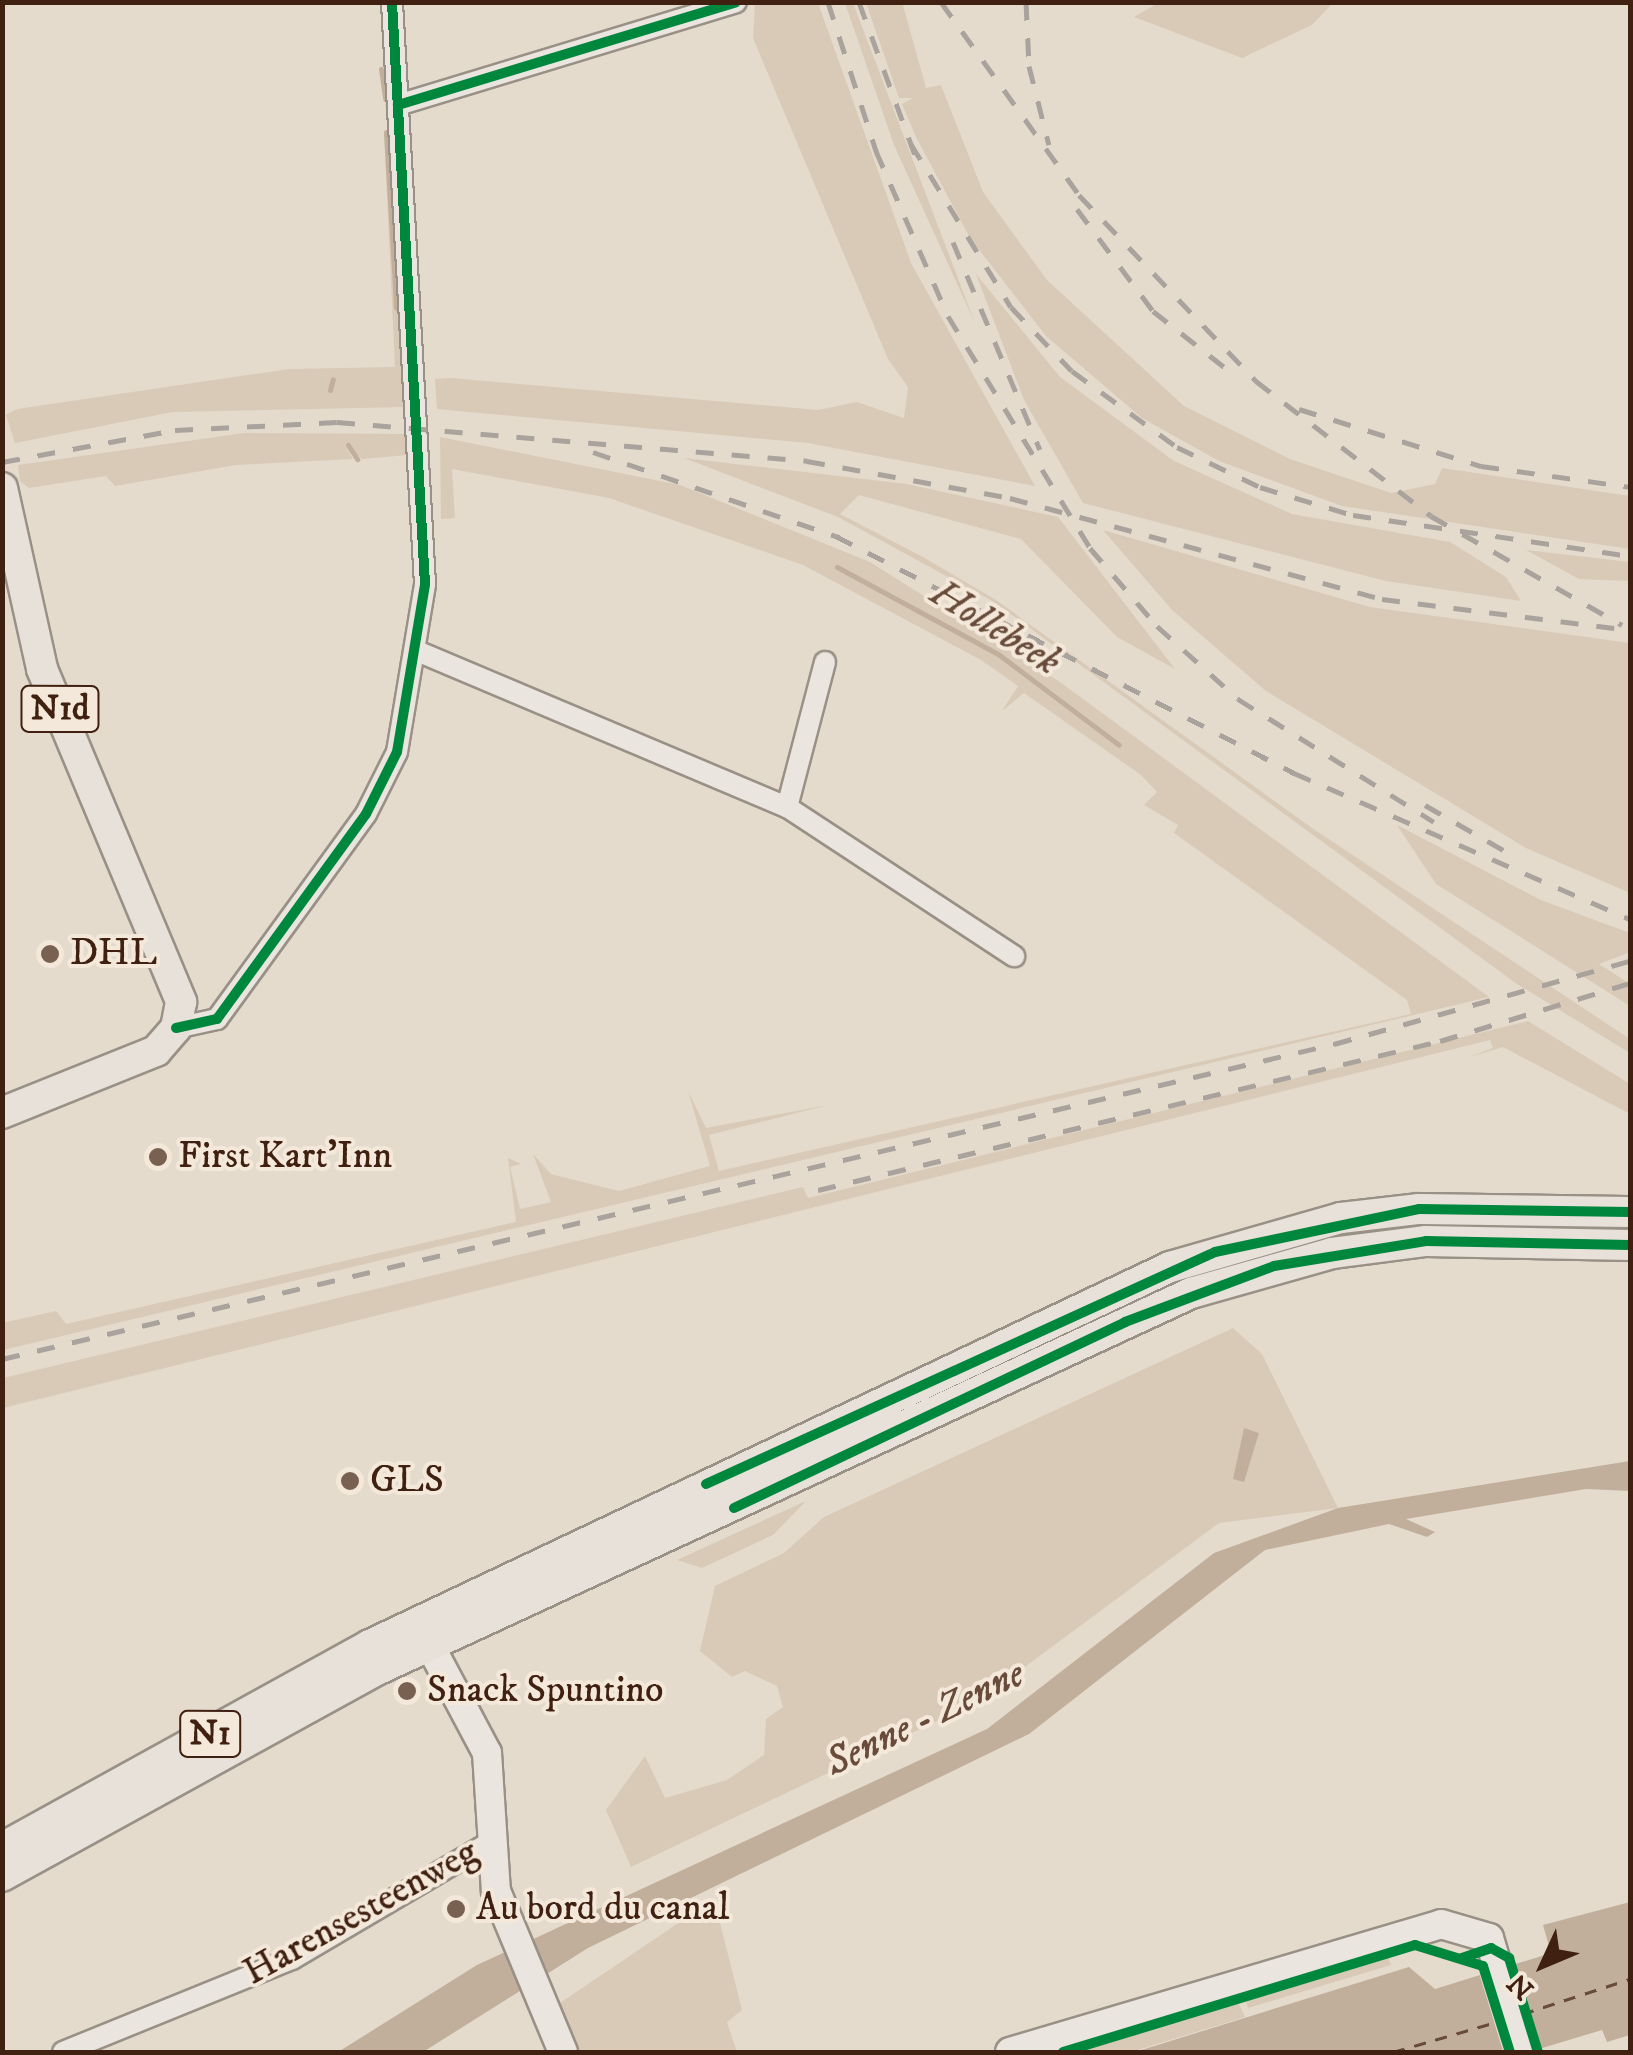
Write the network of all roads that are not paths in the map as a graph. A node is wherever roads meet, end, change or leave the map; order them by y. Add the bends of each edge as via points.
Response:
1 (392, 2) edge
2 (736, 2) edge
3 (398, 105) junction
4 (4, 502) edge
5 (417, 650) junction
6 (825, 662) dead end
7 (787, 807) junction
8 (1014, 956) dead end
9 (176, 1028) junction
10 (2, 1113) edge
11 (1630, 1212) edge
12 (1630, 1245) edge
13 (424, 1635) junction
14 (492, 1828) junction
15 (2, 1848) edge
16 (2, 1876) edge
17 (62, 2052) edge
18 (563, 2052) edge
19 (1010, 2052) edge
20 (1523, 2052) edge

1 - 3 street
2 - 3 street
3 - 5 street via 425,584
4 - 9 main road, N1d via 38,658 181,993
5 - 7 street
5 - 9 street via 397,752 366,814 217,1020
6 - 7 street
7 - 8 street
9 - 10 main road via 140,1060
11 - 13 main road, N1 via 1419,1208 1341,1218 1170,1267
12 - 13 main road, N1 via 1426,1240 1236,1278
13 - 14 main road via 487,1753
13 - 15 main road, N1
13 - 16 main road, N1
14 - 17 street, Harensesteenweg via 292,1959
14 - 18 main road via 510,1931
19 - 20 main road via 1432,1924 1489,1938

